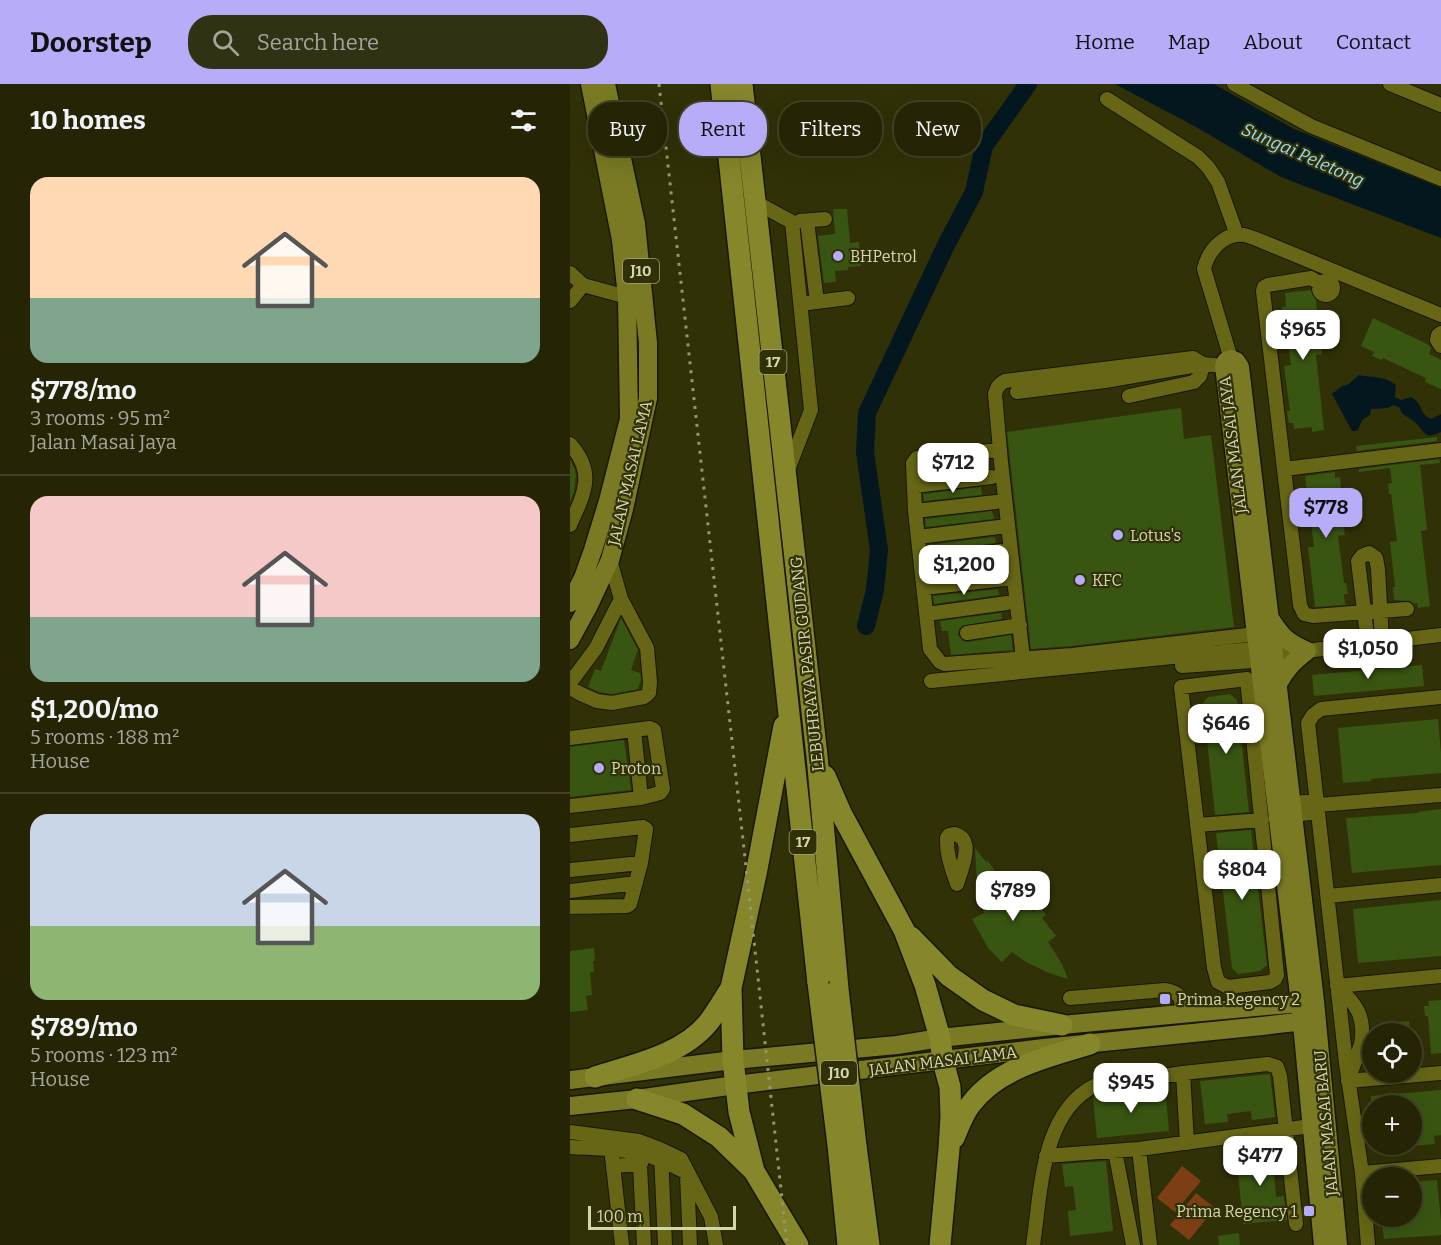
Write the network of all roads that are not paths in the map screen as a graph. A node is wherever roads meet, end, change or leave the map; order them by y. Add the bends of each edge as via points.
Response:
1 (590, 84) edge
2 (606, 84) edge
3 (721, 84) edge
4 (742, 84) edge
5 (1234, 84) edge
6 (1390, 84) edge
7 (1107, 99) dead end
8 (1441, 105) edge
9 (1441, 179) edge
10 (755, 202) junction
11 (825, 219) dead end
12 (807, 221) junction
13 (792, 222) junction
14 (1238, 235) junction
15 (570, 273) edge
16 (1320, 284) dead end
17 (583, 285) junction
18 (627, 297) junction
19 (848, 298) dead end
20 (570, 301) edge
21 (817, 302) junction
22 (800, 304) junction
23 (1441, 315) edge
24 (1441, 333) edge
25 (1441, 346) edge
26 (1227, 363) junction
27 (1203, 364) junction
28 (1017, 393) dead end
29 (1129, 396) dead end
30 (570, 444) edge
31 (1000, 450) junction
32 (1441, 450) edge
33 (1284, 469) junction
34 (786, 475) junction
35 (997, 476) junction
36 (914, 486) junction
37 (1000, 502) junction
38 (915, 511) junction
39 (570, 525) edge
40 (1003, 527) junction
41 (918, 537) junction
42 (1006, 550) junction
43 (610, 560) junction
44 (921, 562) junction
45 (576, 579) edge
46 (1009, 579) junction
47 (924, 588) junction
48 (621, 599) junction
49 (1012, 602) junction
50 (570, 603) edge
51 (1407, 609) dead end
52 (1380, 612) junction
53 (1365, 613) junction
54 (927, 614) junction
55 (1270, 619) junction
56 (1020, 625) junction
57 (967, 633) dead end
58 (1441, 635) edge
59 (570, 640) edge
60 (1375, 643) junction
61 (1268, 651) junction
62 (1307, 651) junction
63 (1023, 659) junction
64 (1182, 661) junction
65 (931, 681) dead end
66 (570, 682) edge
67 (1278, 684) junction
68 (1181, 687) junction
69 (570, 688) edge
70 (1441, 697) edge
71 (788, 702) junction
72 (634, 730) junction
73 (1269, 737) junction
74 (570, 738) edge
75 (818, 756) junction
76 (1255, 758) junction
77 (1441, 795) edge
78 (641, 798) junction
79 (570, 806) edge
80 (1292, 810) junction
81 (1197, 825) junction
82 (570, 835) edge
83 (641, 862) junction
84 (570, 870) edge
85 (636, 883) junction
86 (1441, 885) edge
87 (570, 891) edge
88 (1328, 896) junction
89 (570, 907) edge
90 (1271, 910) junction
91 (1290, 926) junction
92 (904, 930) junction
93 (1297, 972) junction
94 (1441, 976) edge
95 (828, 986) junction
96 (1337, 986) junction
97 (731, 988) junction
98 (1070, 998) dead end
99 (1267, 1006) junction
100 (1308, 1011) junction
101 (1184, 1014) junction
102 (1062, 1025) junction
103 (1262, 1026) junction
104 (940, 1038) junction
105 (1090, 1044) junction
106 (1306, 1056) junction
107 (733, 1060) junction
108 (943, 1061) junction
109 (1441, 1072) edge
110 (1183, 1073) junction
111 (595, 1077) junction
112 (570, 1080) edge
113 (1348, 1081) junction
114 (735, 1085) junction
115 (637, 1100) junction
116 (570, 1106) edge
117 (1311, 1126) junction
118 (1286, 1130) junction
119 (570, 1132) edge
120 (1187, 1143) junction
121 (847, 1145) junction
122 (570, 1147) edge
123 (611, 1148) junction
124 (949, 1149) junction
125 (1139, 1149) junction
126 (1115, 1151) junction
127 (640, 1153) junction
128 (661, 1154) junction
129 (1046, 1156) junction
130 (613, 1166) junction
131 (1441, 1166) edge
132 (1422, 1168) edge
133 (754, 1172) junction
134 (687, 1173) junction
135 (1362, 1173) edge
136 (1296, 1224) dead end
137 (1366, 1227) edge
138 (622, 1245) edge
139 (644, 1245) edge
140 (665, 1245) edge
141 (690, 1245) edge
142 (716, 1245) edge
143 (798, 1245) edge
144 (848, 1245) edge
145 (869, 1245) edge
146 (940, 1245) edge
147 (1033, 1245) edge
148 (1132, 1245) edge
149 (1150, 1245) edge
150 (1323, 1245) edge
151 (1338, 1245) edge
152 (1368, 1245) edge

1 - 18 main road, JALAN MASAI LAMA / J10 via 621,240
2 - 43 main road, JALAN MASAI LAMA / J10 via 636,224 649,374 636,460
3 - 71 highway, LEBUHRAYA PASIR GUDANG / 17
4 - 10 highway, LEBUHRAYA PASIR GUDANG / 17
5 - 9 street via 1311,126
6 - 8 street
7 - 14 street via 1208,167 1218,182
10 - 13 street
10 - 34 highway, LEBUHRAYA PASIR GUDANG / 17
11 - 12 street
12 - 13 street
12 - 21 street
13 - 22 street
14 - 23 street
14 - 26 street via 1213,248 1204,269
15 - 17 street
16 - 33 street via 1311,278 1268,285 1263,291
17 - 18 street
17 - 20 street
18 - 45 main road, JALAN MASAI LAMA / J10 via 629,419 593,550
19 - 21 street
21 - 22 street
22 - 34 street via 811,410
24 - 25 street via 1437,340
26 - 27 street
26 - 55 main road, JALAN MASAI JAYA via 1236,361 1240,367
26 - 61 main road, JALAN MASAI JAYA
27 - 28 street
27 - 29 street via 1194,382
27 - 31 street via 1193,358 1005,381 995,394
30 - 39 street via 583,462 586,477
31 - 35 street
31 - 36 street via 917,458 913,463
32 - 33 street
33 - 53 street via 1304,614
34 - 75 highway, LEBUHRAYA PASIR GUDANG / 17
35 - 36 street
35 - 37 street
36 - 38 street
37 - 38 street
37 - 40 street
38 - 41 street
40 - 41 street
40 - 42 street
41 - 44 street
42 - 44 street
42 - 46 street
43 - 48 street
43 - 59 main road, JALAN MASAI LAMA / J10
44 - 47 street
45 - 50 main road, JALAN MASAI LAMA / J10
46 - 47 street
46 - 49 street
47 - 54 street
48 - 66 street via 596,648
48 - 69 street via 647,648 648,693 612,703
49 - 54 street
49 - 56 street
51 - 52 street
52 - 53 street
52 - 53 street via 1376,558 1370,553 1358,561
52 - 60 street
53 - 60 street
54 - 63 street via 930,649 940,662
55 - 61 main road, JALAN MASAI JAYA
55 - 62 main road via 1283,638
56 - 57 street
56 - 63 street
58 - 60 street
60 - 62 street
61 - 62 street
61 - 63 street
61 - 64 street
61 - 67 main road, JALAN MASAI JAYA
61 - 73 main road, JALAN MASAI JAYA
62 - 67 main road via 1286,669
64 - 65 street
64 - 68 street
67 - 80 main road, JALAN MASAI JAYA
68 - 76 street via 1247,679
68 - 81 street
70 - 80 street via 1321,709 1313,715 1308,723
71 - 95 highway, LEBUHRAYA PASIR GUDANG / 17
71 - 97 highway
72 - 74 street
72 - 78 street
72 - 78 street via 654,730 663,789
73 - 76 street
73 - 80 main road, JALAN MASAI JAYA
75 - 92 highway via 841,813
75 - 95 highway, LEBUHRAYA PASIR GUDANG / 17
76 - 80 street
77 - 80 street
78 - 79 street
80 - 81 street
80 - 88 street
80 - 90 street
80 - 91 main road, JALAN MASAI JAYA
80 - 100 main road, JALAN MASAI JAYA
81 - 90 street via 1218,982 1228,987 1275,979
82 - 83 street via 645,827
83 - 84 street
83 - 85 street
85 - 87 street
85 - 89 street via 627,906
86 - 88 street
88 - 96 street
90 - 91 street
91 - 93 main road, JALAN MASAI JAYA
92 - 102 highway via 949,976 983,1000 1014,1014
92 - 104 highway
93 - 99 main road via 1295,986
93 - 100 main road, JALAN MASAI JAYA
94 - 96 street
95 - 121 highway, LEBUHRAYA PASIR GUDANG / 17, bridge
96 - 113 street
96 - 113 street via 1360,1014 1361,1044
97 - 107 highway
97 - 111 highway via 707,1024 685,1043 661,1056
98 - 101 street via 1166,990 1181,998
99 - 100 main road, JALAN MASAI LAMA
99 - 101 main road, JALAN MASAI LAMA
100 - 103 main road, JALAN MASAI LAMA
100 - 106 main road, JALAN MASAI BARU
100 - 151 main road, JALAN MASAI BARU
101 - 102 main road, JALAN MASAI LAMA
102 - 104 main road, JALAN MASAI LAMA
103 - 105 main road, JALAN MASAI LAMA
103 - 106 main road via 1290,1038
104 - 107 main road, JALAN MASAI LAMA / J10
104 - 108 highway
105 - 108 main road, JALAN MASAI LAMA
105 - 124 highway via 1023,1065 984,1090 961,1120
106 - 117 main road, JALAN MASAI BARU
107 - 111 main road, JALAN MASAI LAMA / J10
107 - 114 highway
108 - 114 main road, JALAN MASAI LAMA / J10
108 - 124 highway via 950,1087
109 - 113 street
110 - 118 street via 1268,1064 1277,1067
110 - 120 street
110 - 129 street via 1094,1086 1083,1092 1057,1126
111 - 112 main road, JALAN MASAI LAMA / J10
113 - 135 street
114 - 115 main road, JALAN MASAI LAMA / J10
114 - 133 highway
115 - 116 main road, JALAN MASAI LAMA / J10
115 - 133 highway via 683,1114 701,1125
117 - 118 street
117 - 150 main road, JALAN MASAI BARU
118 - 120 street
118 - 136 street
119 - 127 street
120 - 125 street
121 - 144 highway, LEBUHRAYA PASIR GUDANG / 17
121 - 145 highway, LEBUHRAYA PASIR GUDANG / 17
122 - 123 street
123 - 127 street
123 - 130 street
124 - 146 highway
125 - 126 street
125 - 149 street
126 - 129 street
126 - 148 street
127 - 128 street
127 - 130 street
127 - 139 street
128 - 134 street
128 - 140 street
129 - 147 street
130 - 138 street
131 - 132 street
133 - 143 highway
134 - 141 street
134 - 142 street via 711,1217
137 - 152 street

